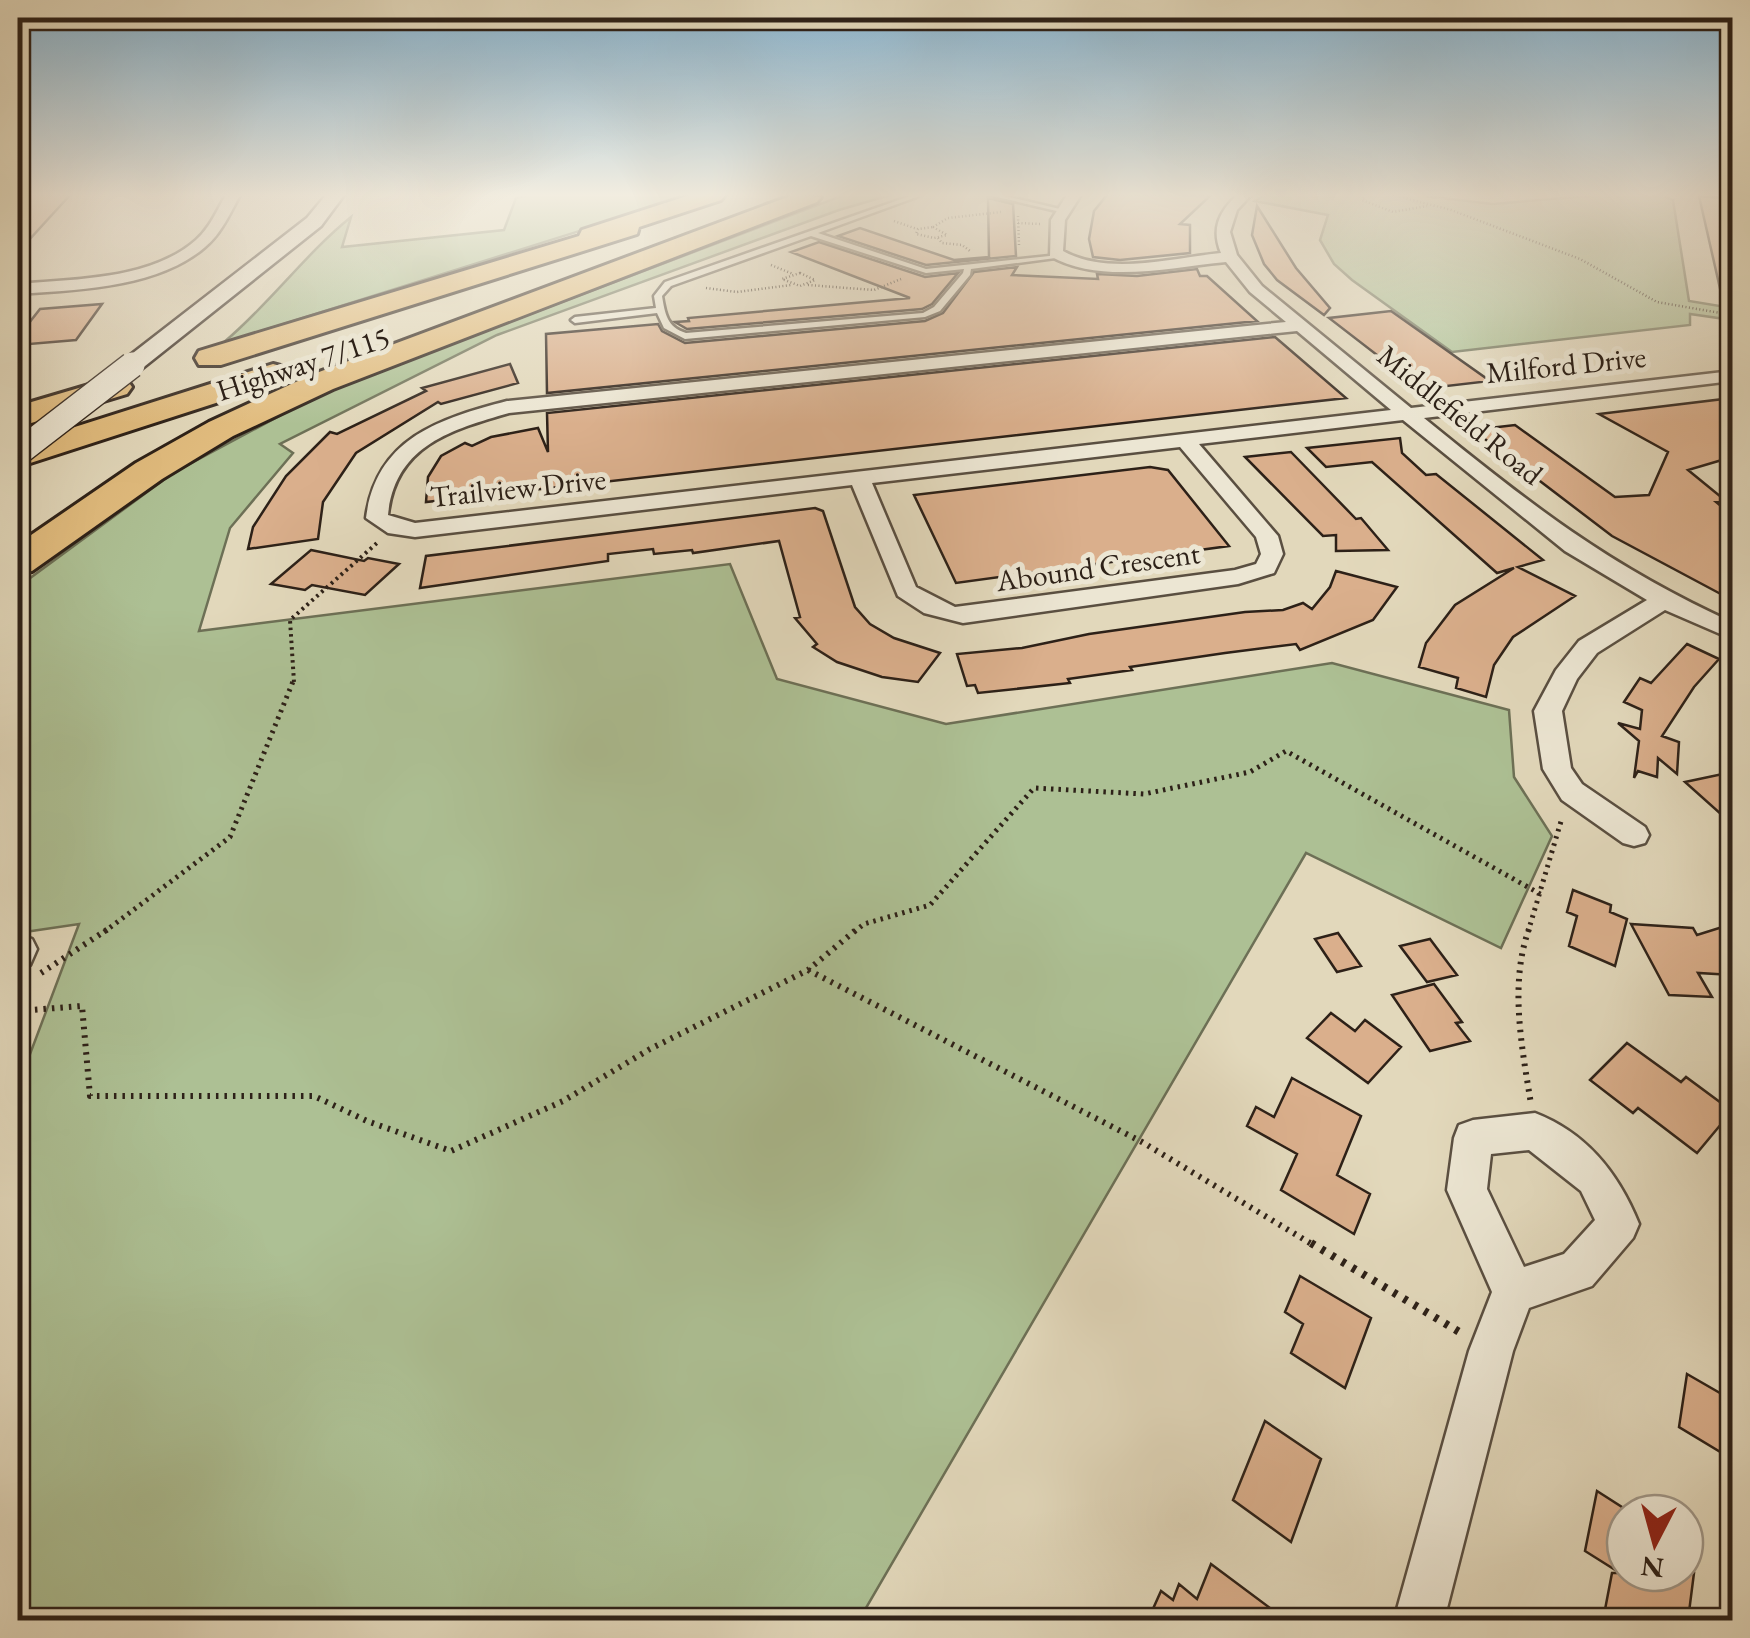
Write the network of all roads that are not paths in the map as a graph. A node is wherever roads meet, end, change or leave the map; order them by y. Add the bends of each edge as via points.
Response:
1 (136, 271) edge
2 (251, 271) edge
3 (490, 271) edge
4 (581, 271) edge
5 (610, 271) edge
6 (698, 271) edge
7 (967, 271) edge
8 (1241, 271) edge
9 (18, 289) edge
10 (660, 310) junction
11 (575, 320) dead end
12 (1300, 326) junction
13 (1732, 376) edge
14 (1407, 413) junction
15 (18, 417) edge
16 (1186, 441) junction
17 (18, 455) edge
18 (860, 479) junction
19 (18, 562) edge
20 (1664, 600) junction
21 (1732, 631) edge
22 (1634, 834) dead end
23 (1513, 1292) junction
24 (1419, 1620) edge

1 - 9 street
2 - 17 main road, bridge
3 - 15 highway, Highway 7/115
4 - 17 highway, Highway 7/115
5 - 19 highway via 254,414 149,470
6 - 10 lane via 663,288
7 - 10 lane via 925,314 685,336 667,330
8 - 12 street, Middlefield Road
10 - 11 lane
12 - 14 street, Middlefield Road
12 - 18 street, Trailview Drive via 506,408 417,442 377,494 377,518 415,530
13 - 14 street, Milford Drive
14 - 16 street, Trailview Drive
14 - 20 street, Middlefield Road via 1572,546
16 - 18 street, Trailview Drive
16 - 18 street, Abound Crescent via 1268,536 1272,554 1266,568 1238,578 963,616 944,613 906,591
20 - 21 street, Middlefield Road
20 - 22 street via 1588,647 1548,711 1557,770 1572,792
23 - 23 street via 1466,1190 1473,1138 1535,1131 1594,1176 1619,1224 1577,1271
23 - 24 street

